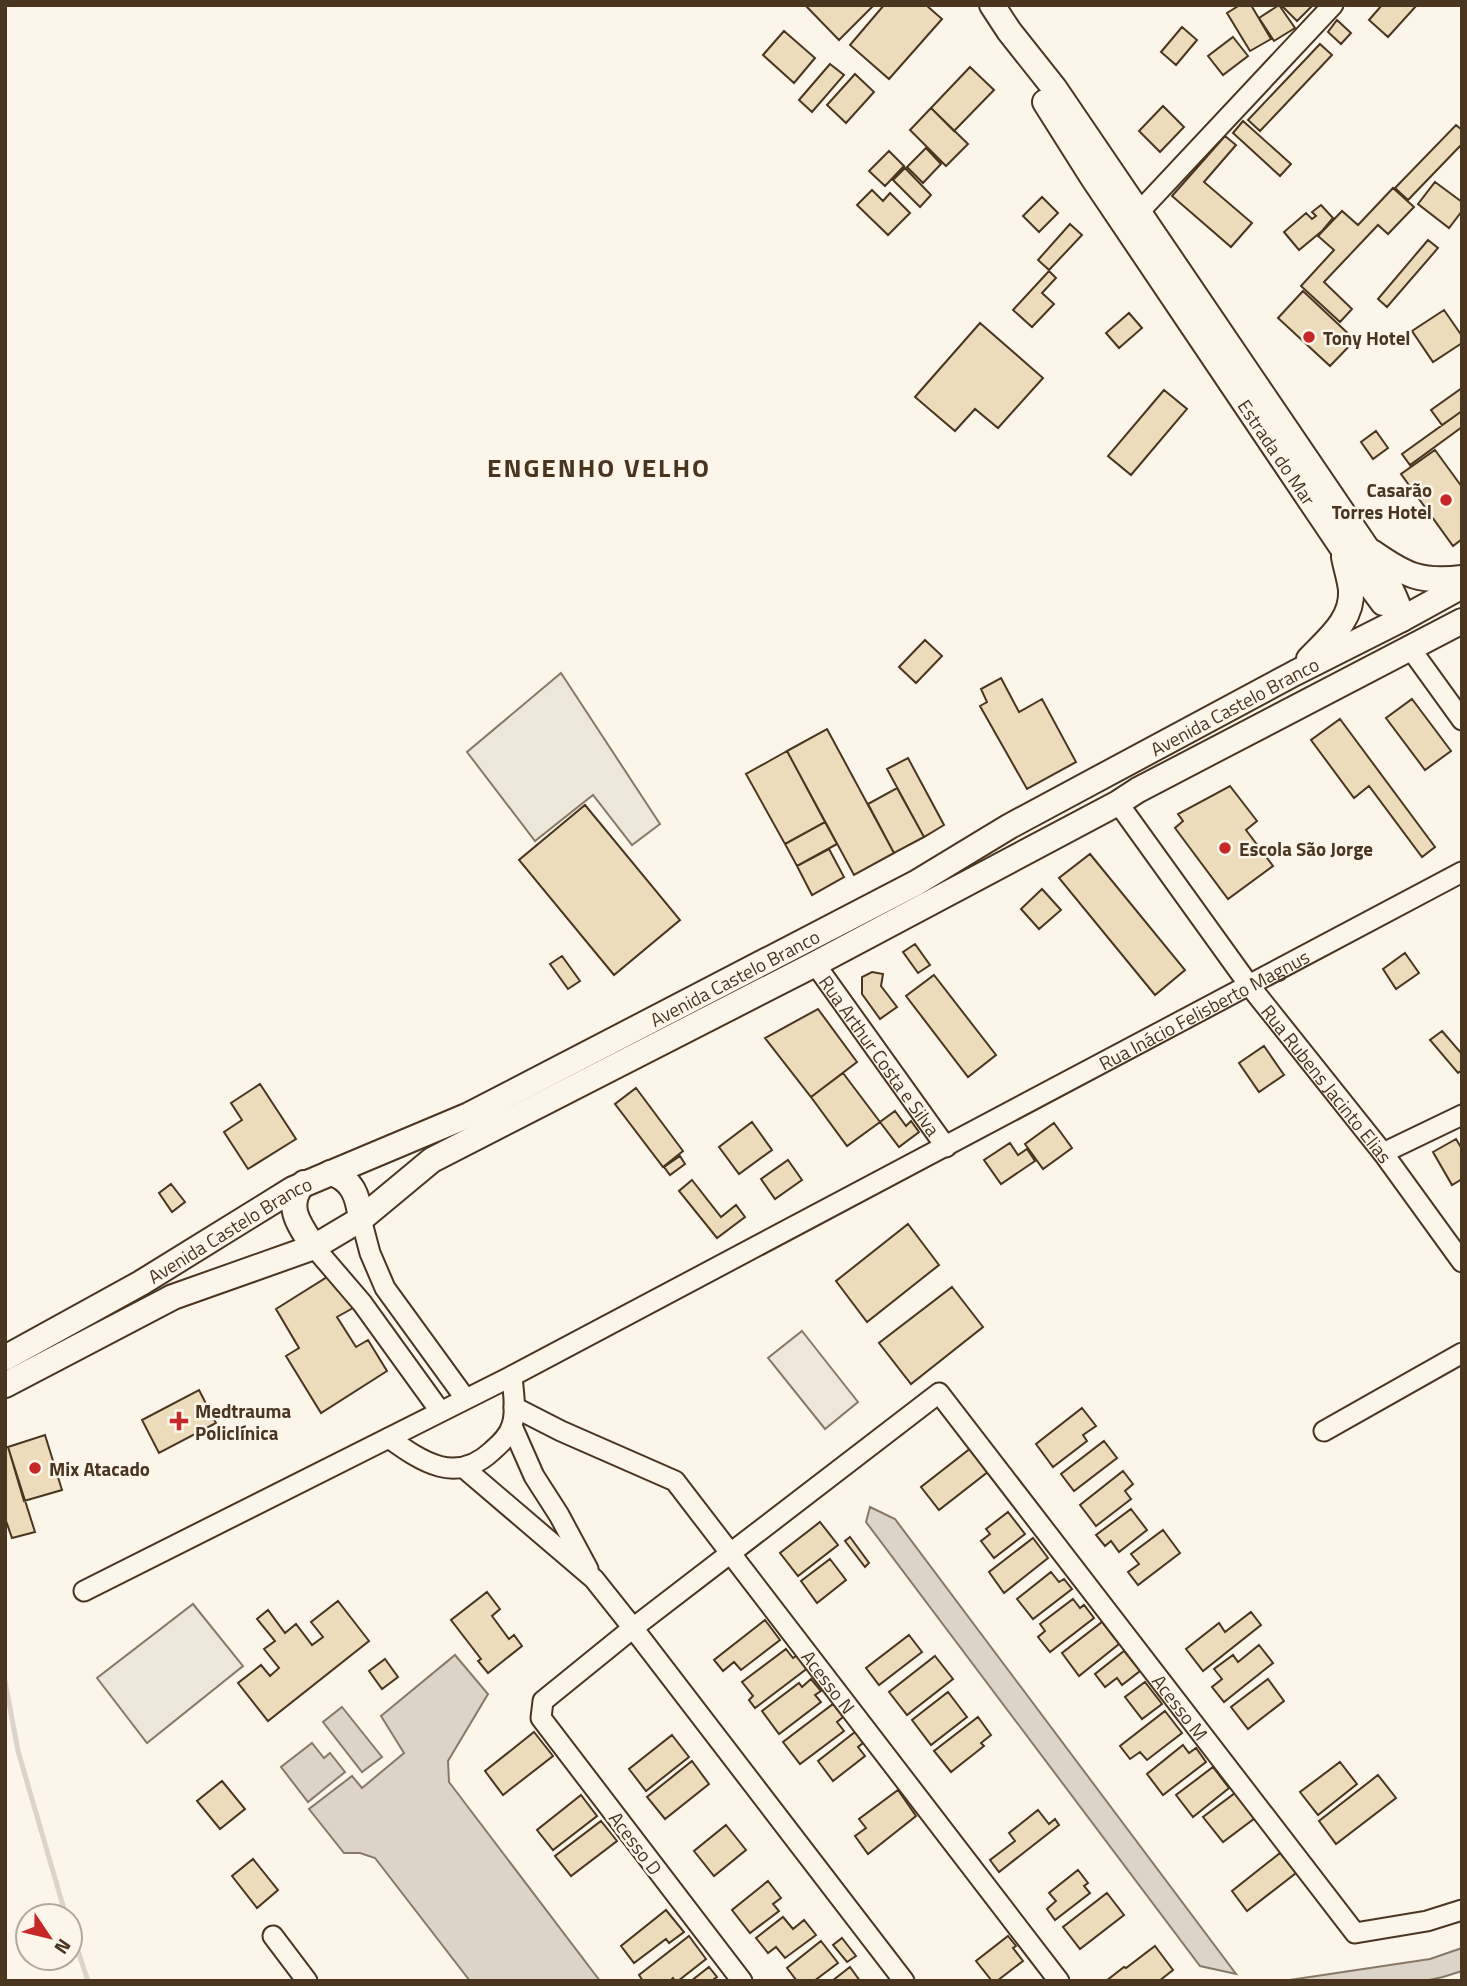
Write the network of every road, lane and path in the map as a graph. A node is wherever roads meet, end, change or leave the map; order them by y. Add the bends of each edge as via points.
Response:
1 (992, 5) edge
2 (1333, 5) edge
3 (1009, 31) junction
4 (1139, 212) junction
5 (1341, 546) junction
6 (1366, 547) junction
7 (1462, 578) edge
8 (1462, 586) edge
9 (1462, 607) edge
10 (1402, 619) junction
11 (1462, 621) edge
12 (1410, 648) junction
13 (1295, 673) junction
14 (1462, 720) edge
15 (1128, 797) junction
16 (1462, 872) edge
17 (815, 964) junction
18 (1249, 985) junction
19 (1462, 1115) edge
20 (946, 1147) junction
21 (1383, 1153) junction
22 (330, 1172) junction
23 (304, 1183) junction
24 (361, 1219) junction
25 (314, 1247) junction
26 (1462, 1262) edge
27 (385, 1288) junction
28 (362, 1303) junction
29 (1462, 1353) edge
30 (5, 1358) edge
31 (512, 1376) junction
32 (5, 1385) edge
33 (465, 1398) junction
34 (440, 1411) junction
35 (513, 1416) junction
36 (1324, 1431) dead end
37 (389, 1438) junction
38 (464, 1468) junction
39 (730, 1553) junction
40 (594, 1579) junction
41 (85, 1591) dead end
42 (634, 1628) junction
43 (1462, 1910) edge
44 (273, 1936) dead end
45 (307, 1981) edge
46 (742, 1981) edge
47 (904, 1981) edge
48 (1059, 1981) edge

1 - 3 main road, Estrada do Mar
2 - 4 street
3 - 4 main road, Estrada do Mar via 1055,89
3 - 5 main road, Estrada do Mar via 1047,106 1093,178
4 - 6 main road, Estrada do Mar
5 - 10 main road, Estrada do Mar via 1385,605
5 - 13 main road via 1351,588 1348,612 1337,630
6 - 7 main road via 1417,577
6 - 10 main road, Estrada do Mar via 1394,594
8 - 10 main road, Avenida Castelo Branco
9 - 10 main road via 1437,617
10 - 13 main road, Avenida Castelo Branco
10 - 15 main road via 1387,643 1369,656 1173,761
11 - 12 main road, Avenida Castelo Branco
12 - 14 street
12 - 15 main road, Avenida Castelo Branco
13 - 22 main road, Avenida Castelo Branco via 1010,826 916,883 469,1115
15 - 17 main road, Avenida Castelo Branco
15 - 18 street, Rua Rubens Jacinto Elias
16 - 18 street, Rua Inácio Felisberto Magnus
17 - 20 street, Rua Arthur Costa e Silva
17 - 24 main road, Avenida Castelo Branco via 432,1160
18 - 20 street, Rua Inácio Felisberto Magnus
18 - 21 street, Rua Rubens Jacinto Elias
19 - 21 street
20 - 31 street, Rua Inácio Felisberto Magnus
21 - 26 street, Rua Rubens Jacinto Elias
22 - 23 main road, Avenida Castelo Branco
22 - 24 main road via 353,1188
23 - 25 main road via 297,1191 294,1210
23 - 30 main road, Avenida Castelo Branco via 141,1283
24 - 25 main road, Avenida Castelo Branco
24 - 27 street
25 - 28 street
25 - 32 main road, Avenida Castelo Branco via 173,1297
27 - 28 street
27 - 33 street
28 - 34 street
29 - 36 street
31 - 33 street, Rua Inácio Felisberto Magnus
31 - 35 street
33 - 34 street, Rua Inácio Felisberto Magnus
34 - 37 street, Rua Inácio Felisberto Magnus
35 - 38 street via 504,1441
35 - 39 street, Acesso N via 561,1431 675,1481
35 - 40 street via 534,1476
37 - 38 street via 424,1462
37 - 41 street, Rua Inácio Felisberto Magnus
38 - 40 street
39 - 42 street
39 - 43 street, Acesso M via 939,1393 1355,1933
39 - 48 street, Acesso N
40 - 42 street
42 - 46 street, Acesso D via 543,1701 541,1718
42 - 47 street
44 - 45 street

